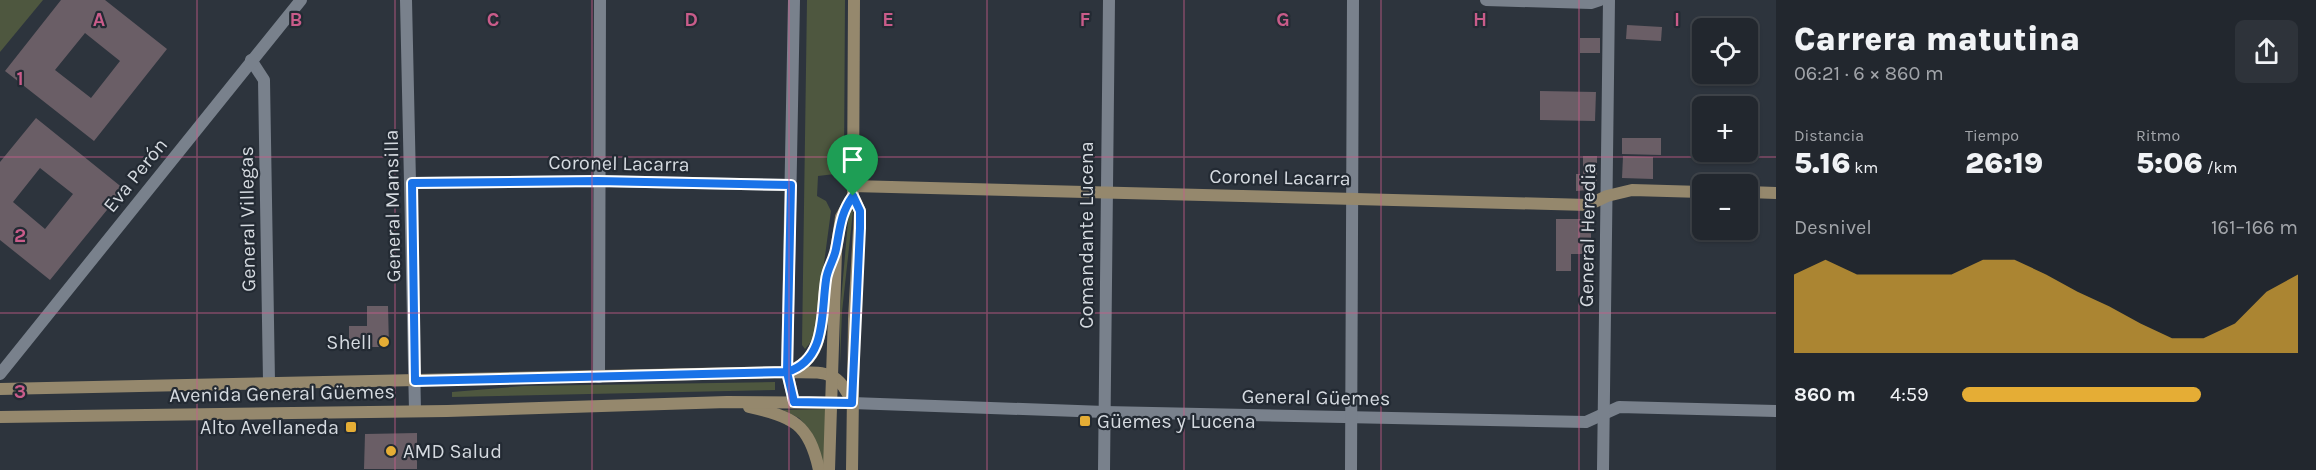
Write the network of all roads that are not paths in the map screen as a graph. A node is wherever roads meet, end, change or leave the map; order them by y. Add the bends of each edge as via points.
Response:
1 (301, 0) edge
2 (406, 0) edge
3 (600, 0) edge
4 (794, 0) edge
5 (854, 0) edge
6 (1109, 0) edge
7 (1353, 0) edge
8 (1486, 0) edge
9 (1600, 0) edge
10 (1609, 0) edge
11 (251, 60) junction
12 (598, 181) junction
13 (412, 183) junction
14 (791, 185) junction
15 (853, 191) junction
16 (1692, 192) edge
17 (1758, 192) edge
18 (1776, 193) edge
19 (1105, 194) junction
20 (1607, 196) junction
21 (1351, 198) junction
22 (836, 251) junction
23 (787, 372) junction
24 (0, 374) edge
25 (833, 376) junction
26 (599, 377) junction
27 (269, 381) junction
28 (415, 381) junction
29 (0, 389) edge
30 (727, 402) junction
31 (794, 402) junction
32 (831, 402) junction
33 (852, 403) junction
34 (415, 410) junction
35 (1776, 411) edge
36 (1105, 412) junction
37 (1603, 415) junction
38 (0, 417) edge
39 (1352, 418) junction
40 (819, 470) edge
41 (829, 470) edge
42 (852, 470) edge
43 (1104, 470) edge
44 (1351, 470) edge
45 (1603, 470) edge

1 - 11 street, Eva Perón
2 - 13 street, General Mansilla
3 - 12 street
4 - 14 street
5 - 15 main road
6 - 19 street, Comandante Lucena
7 - 21 street
8 - 9 street
10 - 20 street, General Heredia
11 - 24 street, Eva Perón
11 - 27 street, General Villegas via 264,80
12 - 13 street, Coronel Lacarra
12 - 14 street, Coronel Lacarra
12 - 26 street
13 - 28 street, General Mansilla
14 - 23 street
15 - 19 main road, Coronel Lacarra
15 - 22 main road via 841,217
15 - 33 main road via 860,211 860,228
16 - 20 main road, Coronel Lacarra via 1632,190
17 - 18 main road
19 - 21 main road, Coronel Lacarra
19 - 36 street, Comandante Lucena
20 - 21 main road, Coronel Lacarra via 1588,206
20 - 37 street, General Heredia
21 - 39 street
22 - 23 main road via 826,277 815,349 799,367
22 - 25 main road
23 - 25 main road, Avenida General Güemes
23 - 26 main road, Avenida General Güemes
23 - 31 street
25 - 32 main road
25 - 33 main road via 846,385
26 - 28 main road, Avenida General Güemes
27 - 28 main road, Avenida General Güemes
27 - 29 main road, Avenida General Güemes
28 - 34 street, General Mansilla
30 - 31 main road, Avenida General Güemes
30 - 34 main road, Avenida General Güemes
30 - 40 main road via 779,414 799,425 811,440
31 - 32 main road, Avenida General Güemes
32 - 33 main road, Avenida General Güemes
32 - 41 main road
33 - 36 street, General Güemes
33 - 42 main road
34 - 38 main road, Avenida General Güemes
35 - 37 street, General Güemes via 1619,406
36 - 39 street, General Güemes
36 - 43 street, Comandante Lucena
37 - 39 street, General Güemes via 1586,422
37 - 45 street, General Heredia
39 - 44 street

